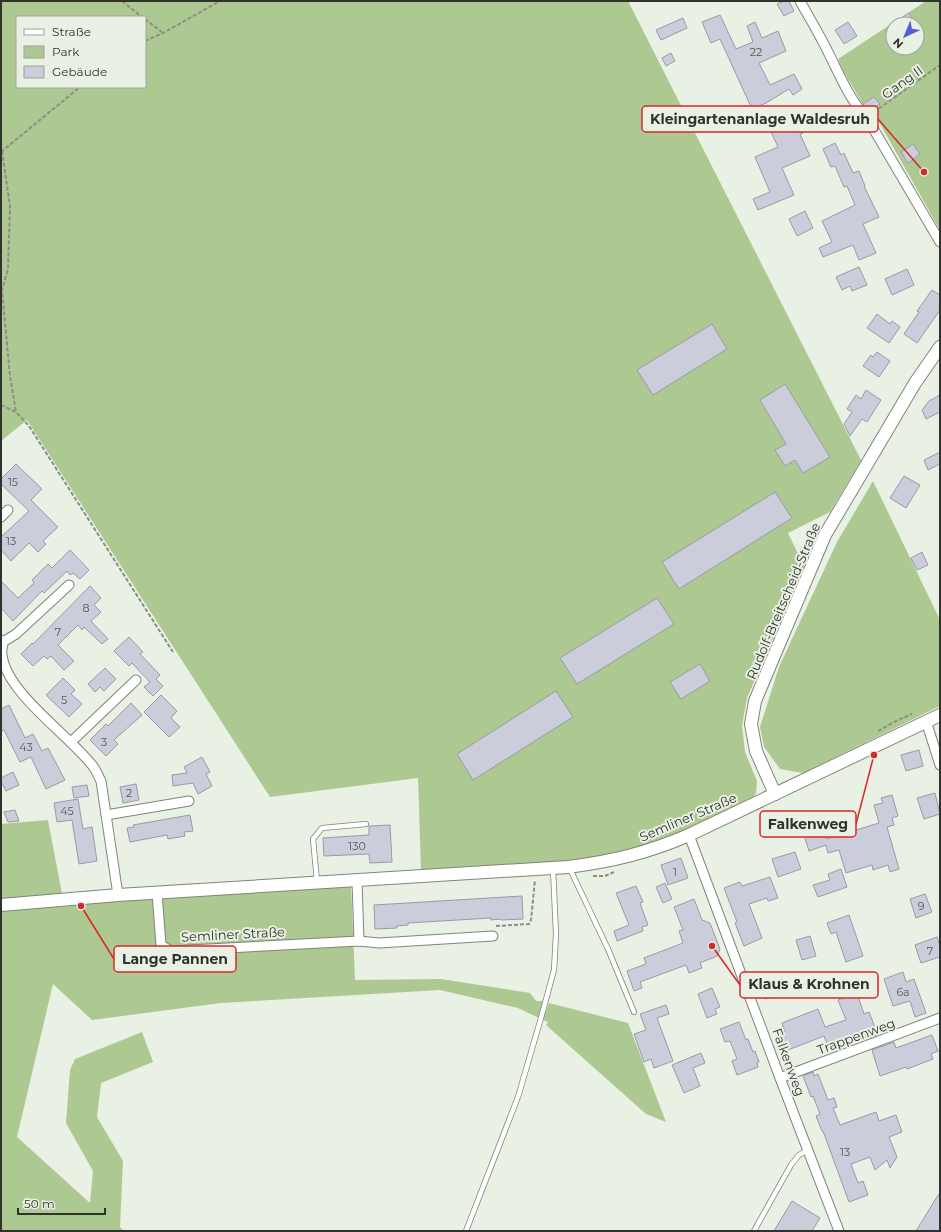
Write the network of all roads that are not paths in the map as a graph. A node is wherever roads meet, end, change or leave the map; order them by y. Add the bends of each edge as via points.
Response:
1 (800, 1) edge
2 (940, 242) edge
3 (940, 346) edge
4 (8, 510) dead end
5 (1, 517) edge
6 (69, 585) dead end
7 (2, 641) edge
8 (1, 655) edge
9 (136, 680) dead end
10 (940, 715) edge
11 (926, 721) junction
12 (71, 742) junction
13 (940, 765) edge
14 (775, 794) junction
15 (189, 801) dead end
16 (106, 816) junction
17 (366, 824) dead end
18 (689, 835) junction
19 (568, 867) junction
20 (553, 868) junction
21 (318, 883) junction
22 (357, 887) junction
23 (156, 893) junction
24 (118, 895) junction
25 (1, 905) edge
26 (492, 931) road end
27 (359, 941) junction
28 (634, 1012) dead end
29 (940, 1018) edge
30 (780, 1078) junction
31 (808, 1150) junction
32 (466, 1231) edge
33 (754, 1231) edge
34 (839, 1231) edge

1 - 2 street via 861,112 891,157
3 - 14 street, Rudolf-Breitscheid-Straße via 915,383 825,535 755,701 751,724 756,751
4 - 5 street
6 - 7 street via 16,634
7 - 8 street
8 - 12 street via 7,672 23,696
9 - 12 street
10 - 11 street, Semliner Straße
11 - 13 street
11 - 14 street, Semliner Straße
12 - 16 street via 93,765 101,781
14 - 18 street, Semliner Straße
15 - 16 street
16 - 24 street
17 - 21 lane via 322,828 313,839
18 - 19 street, Semliner Straße via 630,856
18 - 30 street, Falkenweg
19 - 20 street, Semliner Straße
19 - 28 lane via 608,949
20 - 22 street, Semliner Straße
20 - 32 lane via 556,934 554,970 518,1097
21 - 22 street, Semliner Straße
21 - 23 street, Semliner Straße
22 - 27 street
23 - 24 street, Semliner Straße
23 - 27 street, Semliner Straße via 161,945 172,951
24 - 25 street, Semliner Straße
26 - 27 street, Semliner Straße via 379,943
29 - 30 street, Trappenweg
30 - 31 street, Falkenweg
31 - 33 lane via 798,1155 791,1165
31 - 34 street, Falkenweg

